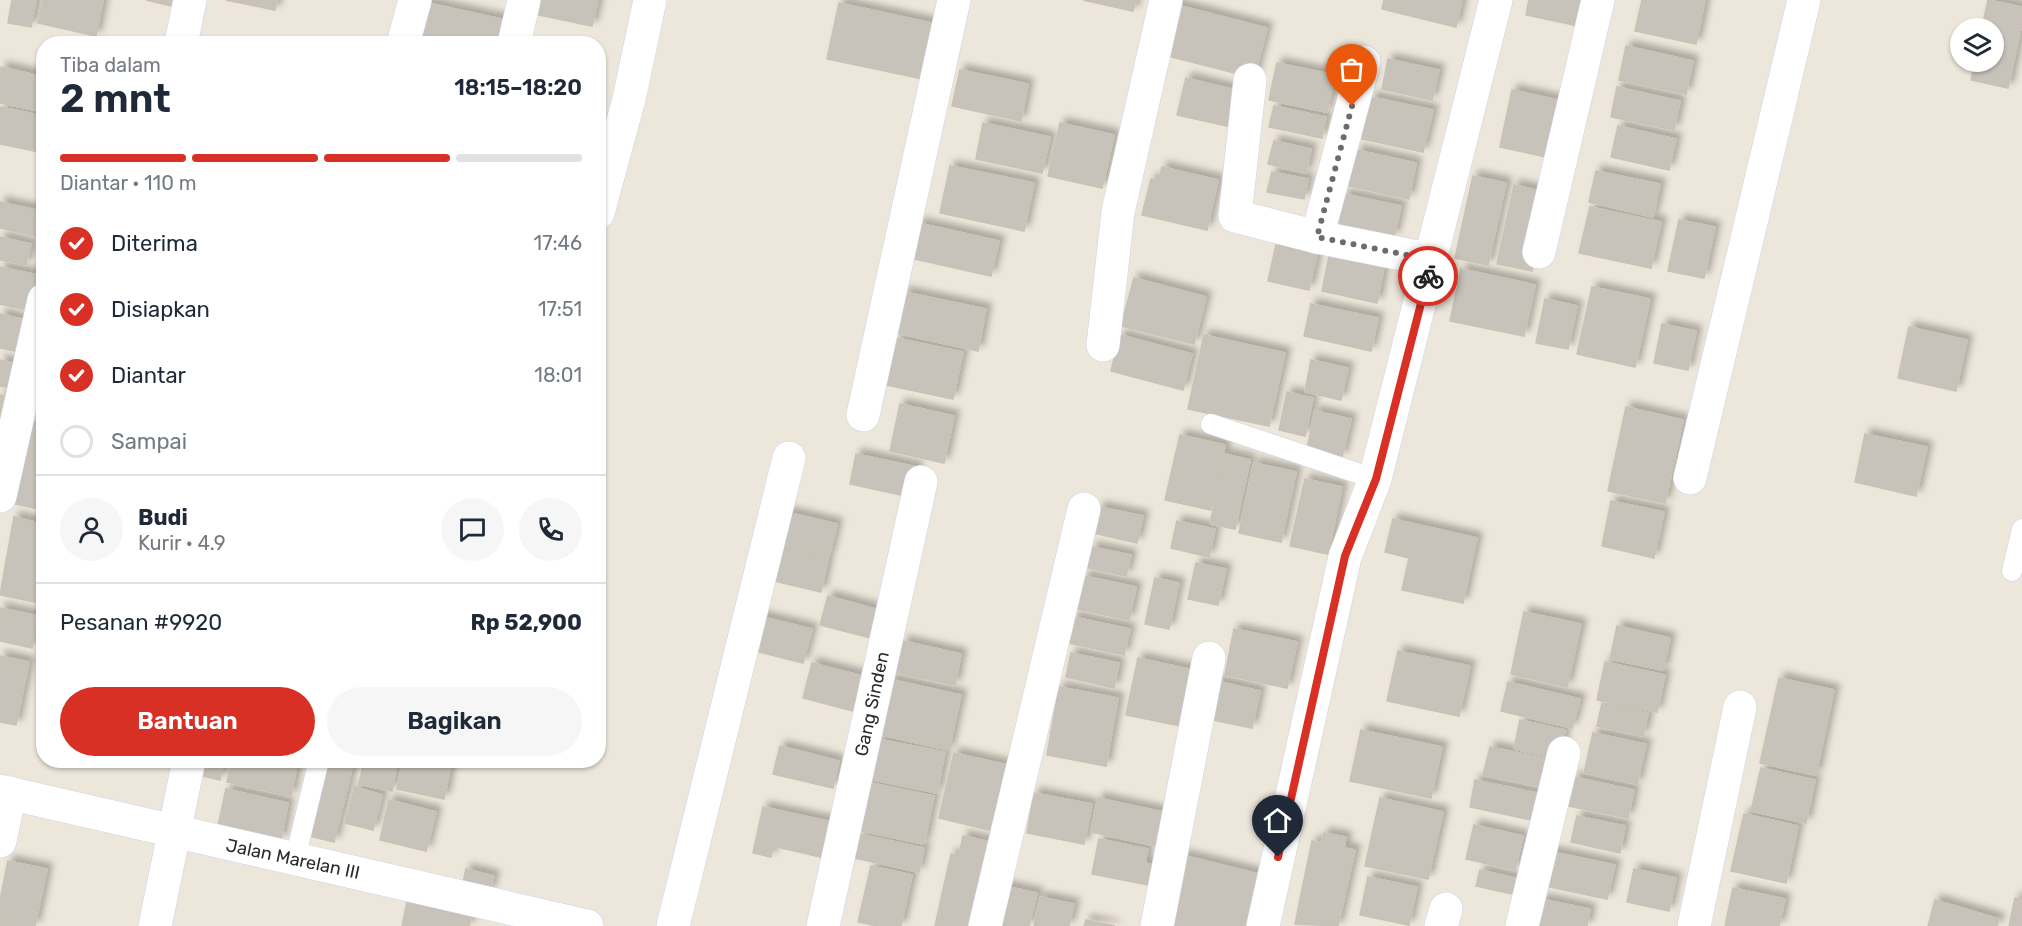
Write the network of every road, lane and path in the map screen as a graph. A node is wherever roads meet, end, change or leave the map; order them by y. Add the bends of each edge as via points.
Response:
1 (190, 0) edge
2 (415, 0) edge
3 (524, 0) edge
4 (650, 0) edge
5 (954, 0) edge
6 (1166, 0) edge
7 (1496, 0) edge
8 (1598, 0) edge
9 (1804, 0) edge
10 (183, 36) edge
11 (405, 36) edge
12 (516, 36) edge
13 (1364, 62) dead end
14 (1250, 80) dead end
15 (606, 184) edge
16 (1317, 237) junction
17 (1539, 252) dead end
18 (1432, 260) junction
19 (36, 336) edge
20 (1103, 345) dead end
21 (863, 415) dead end
22 (1211, 424) dead end
23 (789, 458) dead end
24 (1690, 478) dead end
25 (1376, 479) junction
26 (921, 482) dead end
27 (0, 496) edge
28 (1083, 509) dead end
29 (2022, 529) edge
30 (2012, 571) dead end
31 (1209, 658) dead end
32 (1740, 707) dead end
33 (1564, 753) dead end
34 (187, 768) edge
35 (317, 768) edge
36 (5, 792) edge
37 (174, 833) junction
38 (0, 841) edge
39 (295, 859) junction
40 (490, 914) edge
41 (155, 926) edge
42 (587, 926) edge
43 (673, 926) edge
44 (823, 926) edge
45 (985, 926) edge
46 (1156, 926) edge
47 (1263, 926) edge
48 (1522, 926) edge
49 (1694, 926) edge

1 - 10 street
2 - 11 street
3 - 12 street
4 - 15 street
5 - 21 street
6 - 20 street via 1118,212
7 - 18 street
8 - 17 street
9 - 24 street
13 - 16 street
14 - 16 street via 1235,216
16 - 18 street
18 - 25 street
19 - 27 street
22 - 25 lane
23 - 43 street
25 - 47 street via 1345,556
26 - 44 street, Gang Sinden
28 - 45 street
29 - 30 lane
31 - 46 street
32 - 49 street
33 - 48 street
34 - 37 street
35 - 39 lane
36 - 37 street, Jalan Marelan III
36 - 38 street
37 - 39 street, Jalan Marelan III
37 - 41 street
39 - 40 street, Jalan Marelan III
40 - 42 street, Jalan Marelan III

